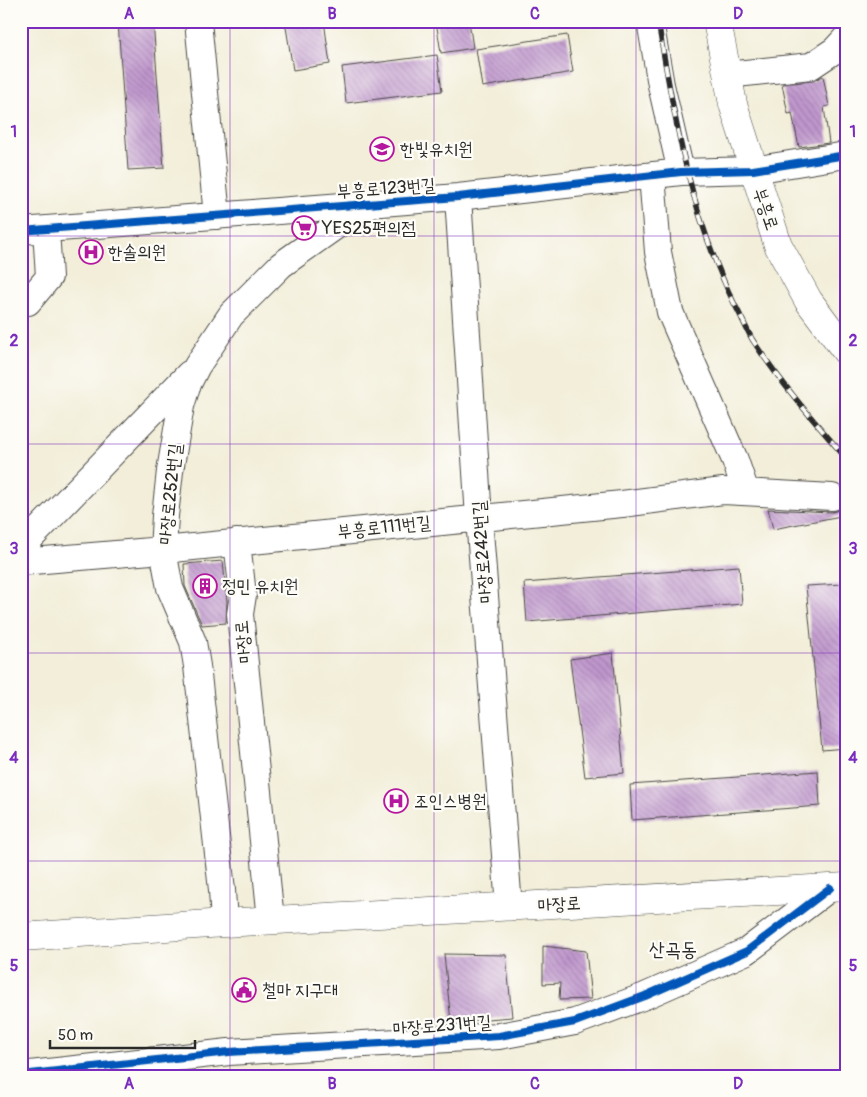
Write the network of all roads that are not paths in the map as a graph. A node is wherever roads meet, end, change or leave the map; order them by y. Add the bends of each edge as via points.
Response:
1 (198, 21) edge
2 (650, 21) edge
3 (717, 21) edge
4 (846, 38) edge
5 (727, 75) junction
6 (846, 155) edge
7 (753, 170) junction
8 (681, 172) junction
9 (652, 176) junction
10 (458, 197) junction
11 (374, 204) junction
12 (217, 216) junction
13 (33, 230) edge
14 (28, 302) dead end
15 (846, 350) edge
16 (197, 366) junction
17 (746, 492) junction
18 (832, 498) dead end
19 (479, 518) junction
20 (237, 542) junction
21 (21, 548) edge
22 (163, 550) junction
23 (21, 562) edge
24 (838, 887) edge
25 (509, 907) junction
26 (271, 920) junction
27 (224, 923) junction
28 (21, 937) edge
29 (21, 1075) edge

1 - 12 street
2 - 8 street via 664,102
3 - 5 main road, 부흥로
4 - 5 street via 811,66
5 - 7 main road, 부흥로
6 - 7 street, 부흥로123번길
7 - 8 street, 부흥로123번길
7 - 15 main road, 부흥로 via 778,245 808,300
8 - 9 street, 부흥로123번길
9 - 10 street, 부흥로123번길
9 - 17 street via 658,252 670,312
10 - 11 street, 부흥로123번길
10 - 19 street, 마장로242번길
11 - 12 street, 부흥로123번길
11 - 16 street, 마장로252번길 via 281,265 231,316
12 - 13 street, 부흥로123번길
13 - 14 street via 49,277
16 - 21 street
16 - 22 street, 마장로252번길 via 182,406 170,471
17 - 18 street, 부흥로111번길
17 - 19 street, 부흥로111번길 via 723,491
19 - 20 street, 부흥로111번길
19 - 25 street, 마장로242번길
20 - 22 street, 부흥로111번길
20 - 26 street, 마장로 via 243,595 240,614
22 - 23 street, 부흥로111번길
22 - 27 street, 마장로252번길 via 170,588 193,642 197,666
24 - 25 main road, 마장로
24 - 29 street, 마장로231번길 via 747,951 645,996 575,1022 499,1036 229,1052
25 - 26 main road, 마장로
26 - 27 main road, 마장로
27 - 28 main road, 마장로

